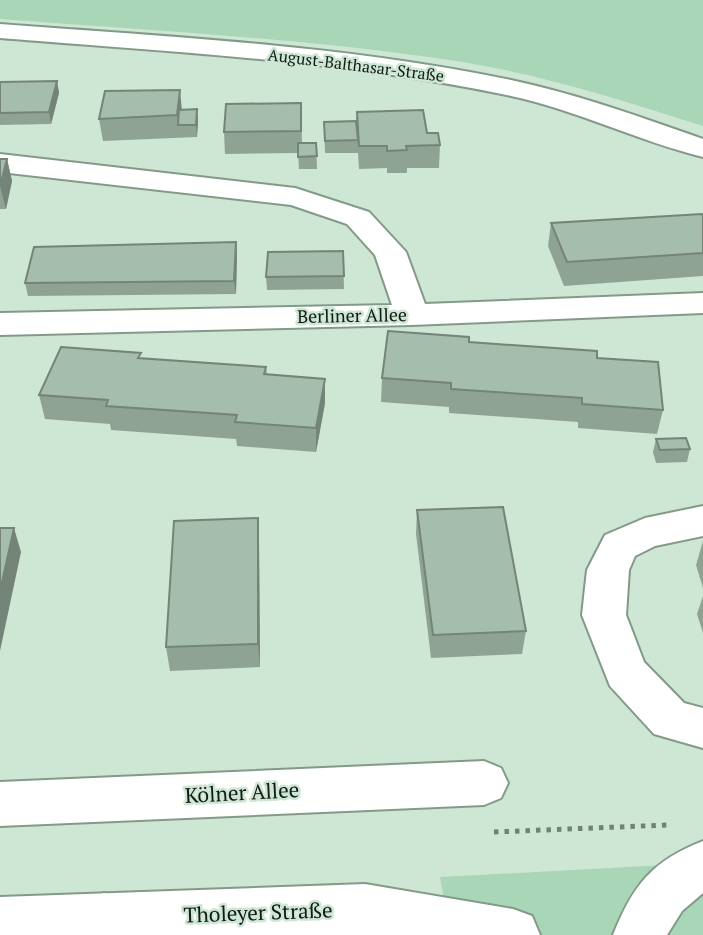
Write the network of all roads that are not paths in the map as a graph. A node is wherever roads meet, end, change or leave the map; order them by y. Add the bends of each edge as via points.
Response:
1 (0, 32) edge
2 (703, 149) edge
3 (0, 163) edge
4 (703, 303) edge
5 (412, 315) junction
6 (0, 324) edge
7 (703, 521) edge
8 (703, 728) edge
9 (484, 783) dead end
10 (0, 804) edge
11 (703, 865) edge
12 (0, 923) edge
13 (127, 927) edge
14 (513, 935) edge
15 (640, 935) edge

1 - 2 street, August-Balthasar-Straße via 280,54 417,71 589,109
3 - 5 street via 295,197 358,218 390,253
4 - 5 street, Berliner Allee
5 - 6 street, Berliner Allee
7 - 8 street via 645,533 620,546 608,570 604,615 626,673 670,720
9 - 10 street, Kölner Allee
11 - 15 street via 673,881 646,916
12 - 13 street, Tholeyer Straße
13 - 14 street, Tholeyer Straße via 365,909

